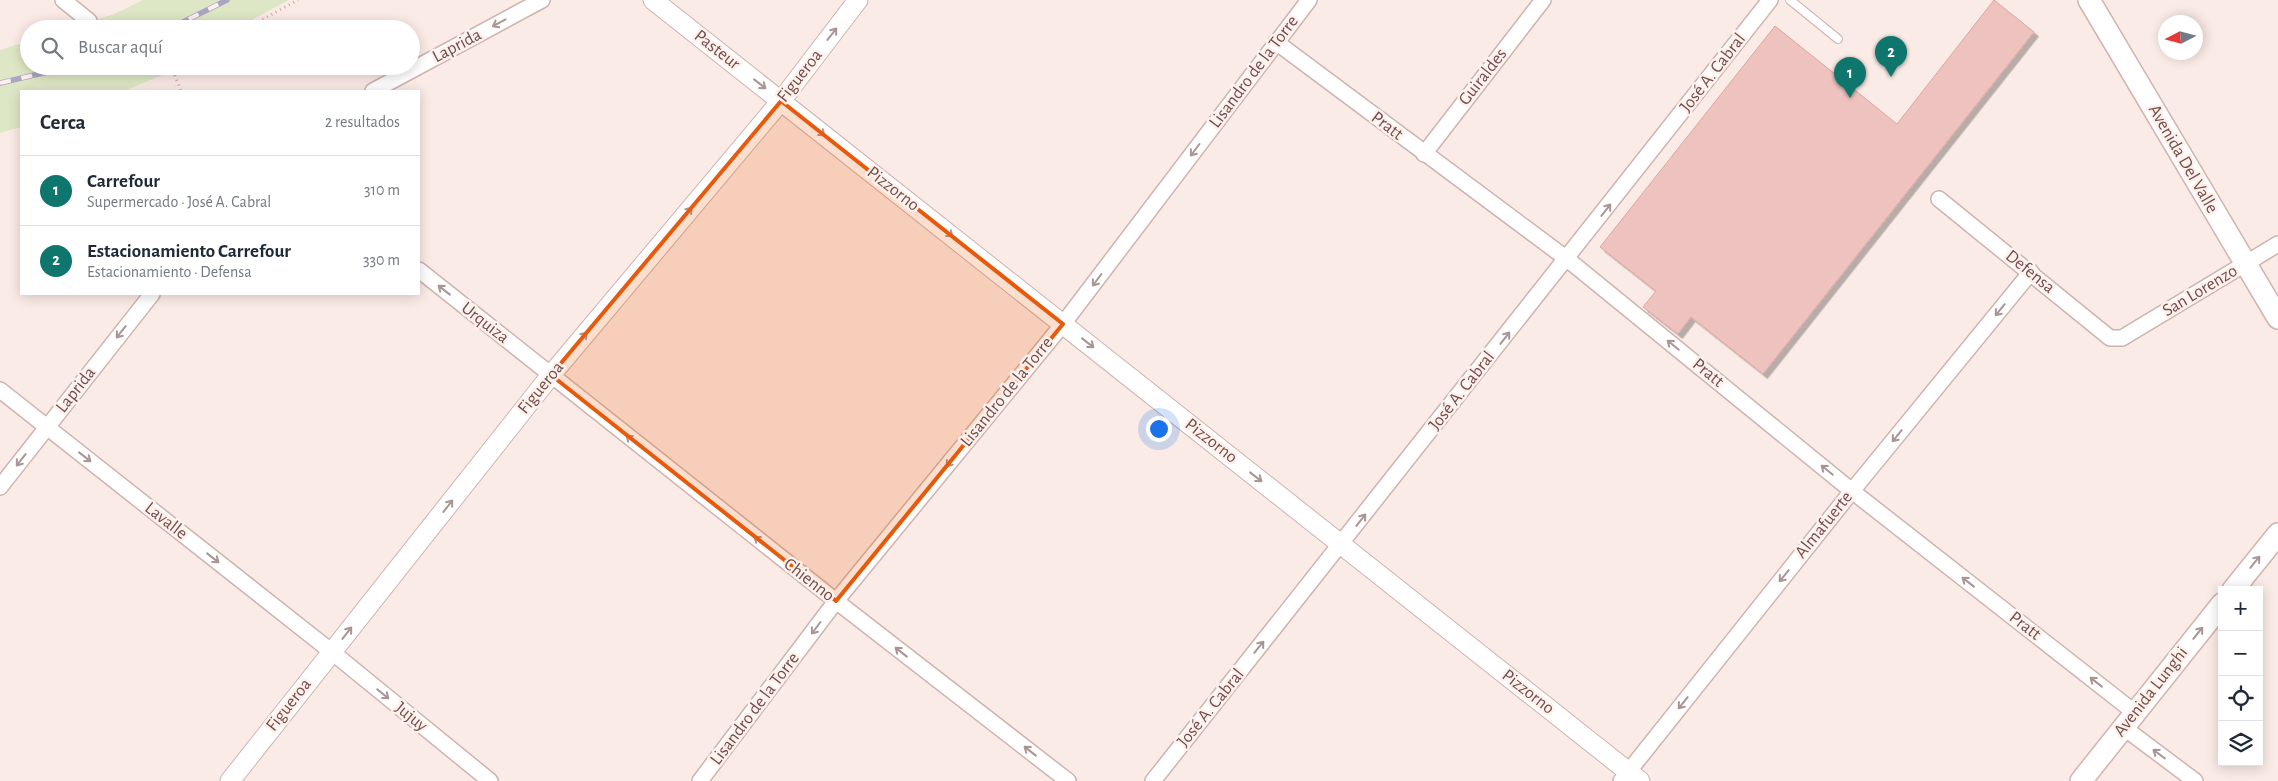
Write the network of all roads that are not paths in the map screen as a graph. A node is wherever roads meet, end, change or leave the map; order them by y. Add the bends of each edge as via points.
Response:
1 (63, 0) edge
2 (542, 0) edge
3 (653, 0) edge
4 (858, 0) edge
5 (1309, 0) edge
6 (1543, 0) edge
7 (1770, 0) edge
8 (1790, 0) edge
9 (2089, 0) edge
10 (88, 20) edge
11 (1838, 39) dead end
12 (1276, 42) junction
13 (420, 65) edge
14 (402, 75) edge
15 (374, 90) edge
16 (781, 101) junction
17 (1424, 154) junction
18 (1939, 199) dead end
19 (2278, 244) edge
20 (1567, 259) junction
21 (2244, 264) junction
22 (420, 271) edge
23 (2031, 272) junction
24 (151, 295) edge
25 (2278, 318) edge
26 (1063, 324) junction
27 (2122, 338) joint
28 (551, 375) junction
29 (0, 390) edge
30 (47, 426) junction
31 (0, 487) edge
32 (1852, 490) junction
33 (2278, 534) edge
34 (1341, 544) junction
35 (2236, 586) edge
36 (836, 601) junction
37 (2218, 609) edge
38 (332, 652) junction
39 (2129, 720) junction
40 (1630, 778) edge
41 (230, 781) edge
42 (490, 781) edge
43 (700, 781) edge
44 (1068, 781) edge
45 (1152, 781) edge
46 (2081, 781) edge
47 (2195, 781) edge

1 - 10 street
2 -> 13 street, Laprida
3 -> 16 street, Pasteur
16 -> 4 street, Figueroa
5 - 12 street, Lisandro de la Torre
6 - 17 street, Guiraldes
20 -> 7 street, José A. Cabral
8 - 11 lane
9 - 21 main road, Avenida Del Valle
12 - 17 street, Pratt
12 -> 26 street, Lisandro de la Torre
14 -> 15 street, Laprida
16 -> 26 street, Pizzorno
28 -> 16 street, Figueroa
17 - 20 street, Pratt
18 - 23 street, Defensa
19 - 21 street, San Lorenzo
32 -> 20 street, Pratt
34 -> 20 street, José A. Cabral
21 - 25 main road, Avenida Del Valle
21 - 27 street, San Lorenzo
28 -> 22 street, Urquiza
23 - 27 street, Defensa via 2110,338
23 -> 32 street, Almafuerte
24 -> 30 street, Laprida
26 -> 34 street, Pizzorno
26 -> 36 street, Lisandro de la Torre
36 -> 28 street, Chienno
38 -> 28 street, Figueroa
29 - 30 street, Lavalle
30 -> 31 street, Laprida
30 -> 38 street, Lavalle
39 -> 32 street, Pratt
32 -> 40 street, Almafuerte
35 -> 33 main road
34 - 40 street, Pizzorno
45 -> 34 street, José A. Cabral
36 -> 43 street, Lisandro de la Torre
44 -> 36 street, Chienno
39 -> 37 main road, Avenida Lunghi
38 - 41 street, Figueroa
38 -> 42 street, Jujuy
39 - 46 main road, Avenida Lunghi
47 -> 39 street, Pratt

